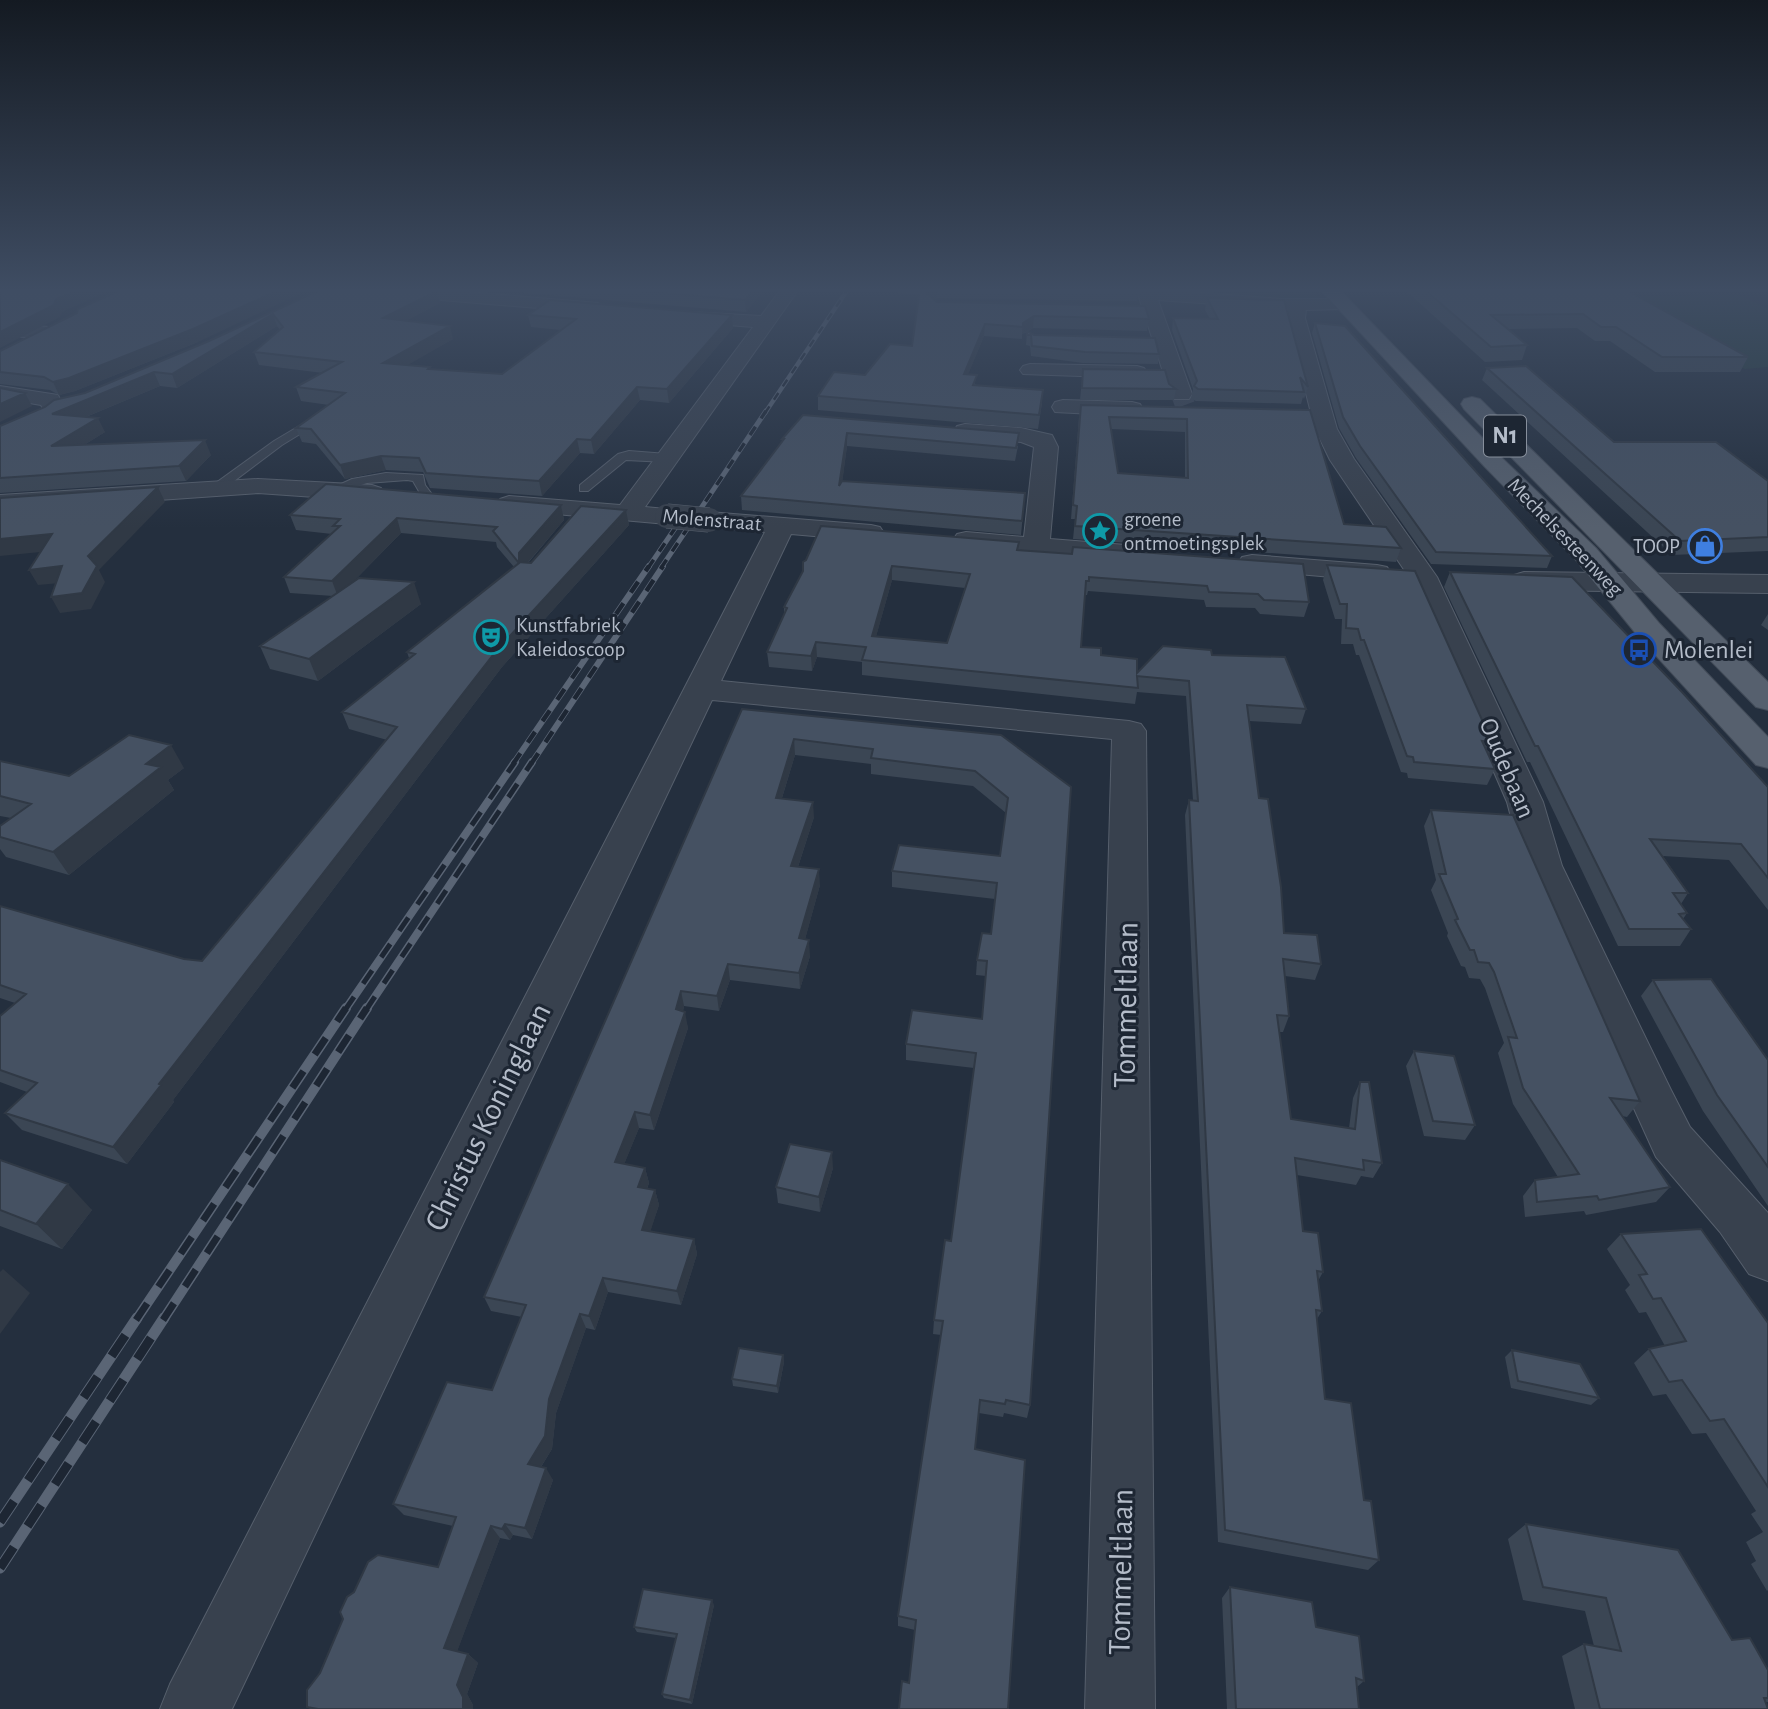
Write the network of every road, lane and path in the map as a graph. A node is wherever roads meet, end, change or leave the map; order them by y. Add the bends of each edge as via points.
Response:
1 (731, 369) edge
2 (1173, 369) tunnel mouth
3 (1309, 369) edge
4 (1410, 369) edge
5 (1030, 370) dead end
6 (1174, 373) junction
7 (0, 392) edge
8 (1460, 392) dead end
9 (1063, 407) dead end
10 (336, 408) edge
11 (1294, 413) edge
12 (1321, 414) junction
13 (32, 419) edge
14 (939, 429) edge
15 (603, 452) dead end
16 (629, 455) junction
17 (667, 458) junction
18 (217, 488) junction
19 (454, 499) edge
20 (480, 501) edge
21 (0, 503) edge
22 (579, 507) junction
23 (627, 513) junction
24 (782, 526) junction
25 (899, 535) edge
26 (940, 538) edge
27 (1036, 546) junction
28 (1146, 555) edge
29 (1230, 561) edge
30 (1437, 577) junction
31 (1492, 579) edge
32 (1612, 583) junction
33 (1652, 584) junction
34 (1768, 584) edge
35 (1635, 614) junction
36 (701, 689) junction
37 (1768, 700) edge
38 (1768, 744) edge
39 (1768, 757) edge
40 (1768, 1256) edge
41 (195, 1709) edge
42 (1120, 1709) edge

1 - 17 street
2 - 6 street
3 - 12 street, Oudebaan
4 - 32 main road, Mechelsesteenweg / N1
5 - 6 street
6 - 9 street via 1188,405
7 - 13 street via 62,404
8 - 33 main road, Mechelsesteenweg / N1
10 - 18 lane
11 - 12 street
12 - 30 street, Oudebaan via 1342,460
14 - 27 street via 1044,440
15 - 16 lane
16 - 17 lane
16 - 22 lane via 622,457
17 - 23 street
18 - 19 street via 274,485
18 - 21 street
20 - 22 street, Molenstraat
22 - 23 street, Molenstraat
23 - 24 street, Molenstraat, bridge
24 - 25 street, Molenstraat
24 - 36 street, Christus Koninglaan
26 - 27 street
27 - 28 street
29 - 30 street
30 - 40 street, Oudebaan via 1525,802 1543,866 1653,1102 1674,1142
31 - 32 street
32 - 33 street
32 - 35 main road, Mechelsesteenweg / N1
33 - 34 street
33 - 37 main road, Mechelsesteenweg / N1
35 - 38 lane via 1660,631
35 - 39 main road, Mechelsesteenweg / N1
36 - 41 street, Christus Koninglaan
36 - 42 street, Tommeltlaan via 1129,731

